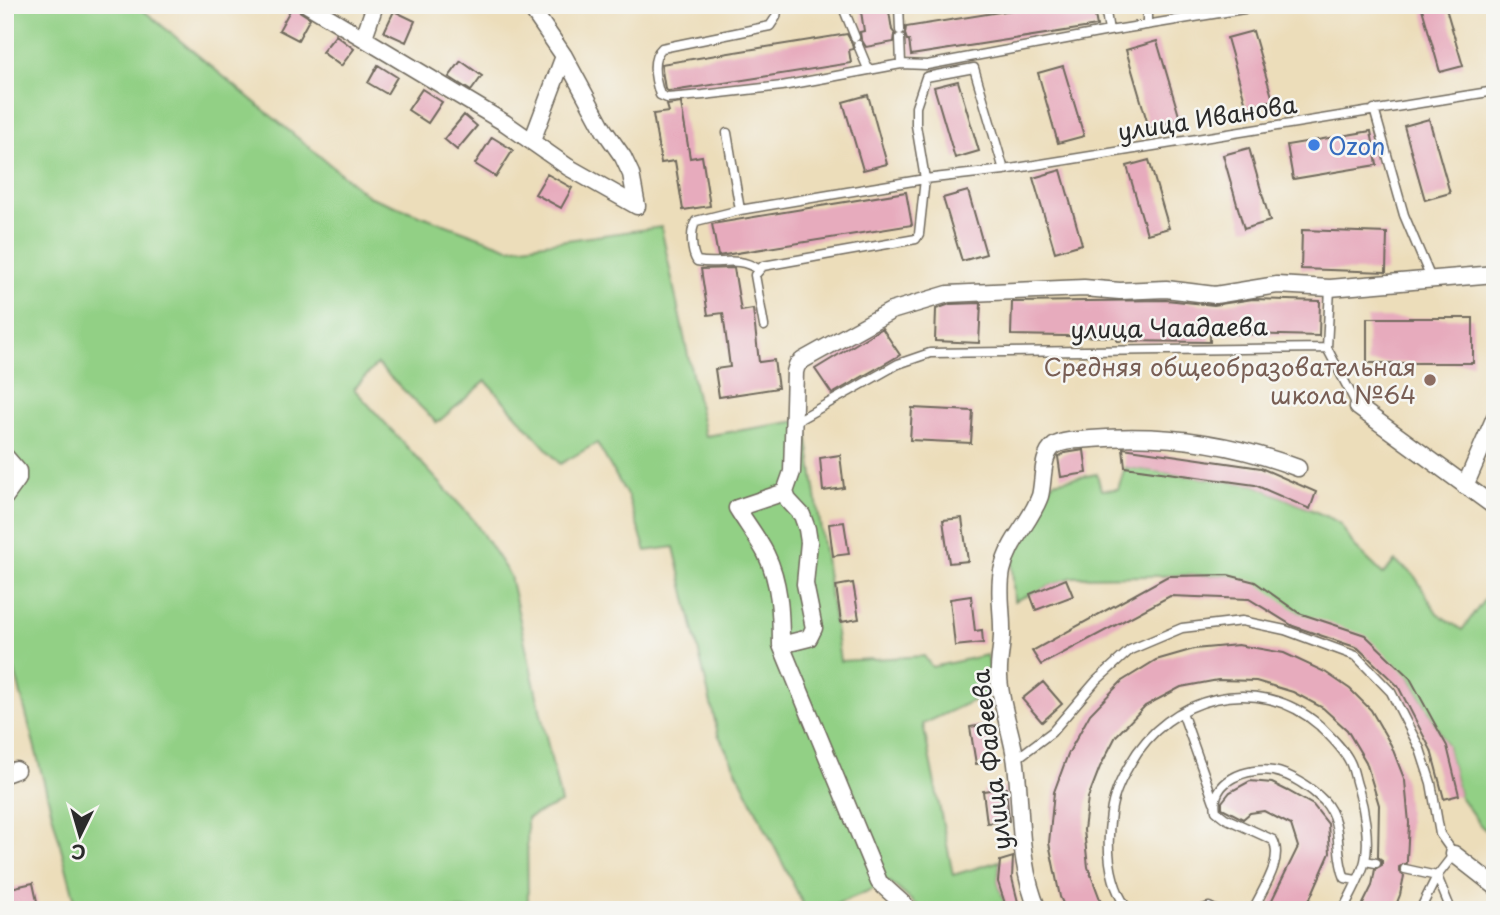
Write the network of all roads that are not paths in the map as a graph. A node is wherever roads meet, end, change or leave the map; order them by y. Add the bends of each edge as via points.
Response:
1 (308, 5) edge
2 (375, 5) edge
3 (529, 5) edge
4 (778, 5) edge
5 (842, 5) edge
6 (899, 5) edge
7 (1147, 5) edge
8 (1268, 5) edge
9 (1105, 6) edge
10 (1147, 24) junction
11 (1109, 31) junction
12 (364, 37) junction
13 (564, 56) junction
14 (901, 64) junction
15 (868, 69) junction
16 (1495, 91) edge
17 (1374, 109) junction
18 (727, 133) dead end
19 (532, 141) junction
20 (1004, 170) junction
21 (925, 178) junction
22 (740, 210) junction
23 (758, 270) junction
24 (1495, 274) edge
25 (1432, 281) junction
26 (1330, 288) junction
27 (764, 326) dead end
28 (1327, 348) junction
29 (1358, 407) joint
30 (1495, 417) edge
31 (793, 423) junction
32 (5, 456) edge
33 (1298, 468) dead end
34 (1465, 486) junction
35 (785, 492) junction
36 (5, 497) edge
37 (1495, 507) edge
38 (781, 645) junction
39 (1182, 712) junction
40 (1016, 760) junction
41 (1214, 802) junction
42 (1454, 854) junction
43 (1365, 861) junction
44 (1376, 863) dead end
45 (1405, 869) dead end
46 (1437, 876) junction
47 (1356, 880) junction
48 (1495, 886) edge
49 (910, 910) edge
50 (1038, 910) edge
51 (1128, 910) edge
52 (1200, 910) edge
53 (1215, 910) edge
54 (1253, 910) edge
55 (1343, 910) edge
56 (1420, 910) edge
57 (1451, 910) edge

1 - 12 street
2 - 12 street
3 - 13 street
4 - 15 lane via 770,26 662,48 654,61 660,95 756,89
5 - 15 lane
6 - 14 lane
7 - 10 lane
8 - 10 lane
9 - 11 lane
10 - 11 lane
11 - 14 lane via 927,65
12 - 19 street
13 - 19 street
13 - 19 street via 623,157 637,206
14 - 15 lane
16 - 17 lane, улица Иванова
17 - 20 lane, улица Иванова
17 - 25 lane via 1401,206
18 - 22 lane
20 - 21 lane, улица Иванова
20 - 21 lane via 974,68 926,77 916,107
21 - 22 lane, улица Иванова
21 - 23 lane via 916,239
22 - 23 lane, улица Иванова via 696,221 694,256 704,262 747,262
23 - 27 lane via 755,275
24 - 25 street
25 - 26 street
26 - 28 lane
26 - 31 street via 1277,285 1215,295 1084,288 948,294 891,311 797,365
28 - 29 lane
28 - 31 lane, улица Чаадаева via 930,353 898,364
29 - 34 street
30 - 34 street
31 - 35 street via 792,472
32 - 36 street via 18,471 18,479
33 - 40 street, улица Фадеева via 1218,445 1169,438 1122,437 1055,446 1046,457 1034,511 1009,546 1000,582 1003,634 998,674
34 - 37 street
35 - 38 street via 807,528 805,584 814,628 809,638
35 - 38 street via 737,508 773,570
38 - 49 street via 879,882
39 - 41 lane
39 - 43 lane via 1223,696 1255,696 1312,719 1349,761 1365,810
39 - 51 lane via 1141,745 1112,804 1107,835 1110,868
40 - 42 lane via 1052,733 1096,681 1130,650 1182,628 1242,621 1285,630 1356,656 1391,692 1420,749 1440,834
40 - 50 street, улица Фадеева via 1027,883
41 - 47 lane via 1231,778 1248,772 1274,771 1306,785 1326,803 1340,844 1340,867 1345,878
41 - 54 lane via 1225,818 1273,839 1277,847
42 - 46 lane
42 - 48 street
43 - 44 lane
43 - 47 lane
45 - 46 lane
46 - 56 lane
46 - 57 lane
47 - 55 lane
52 - 53 lane

